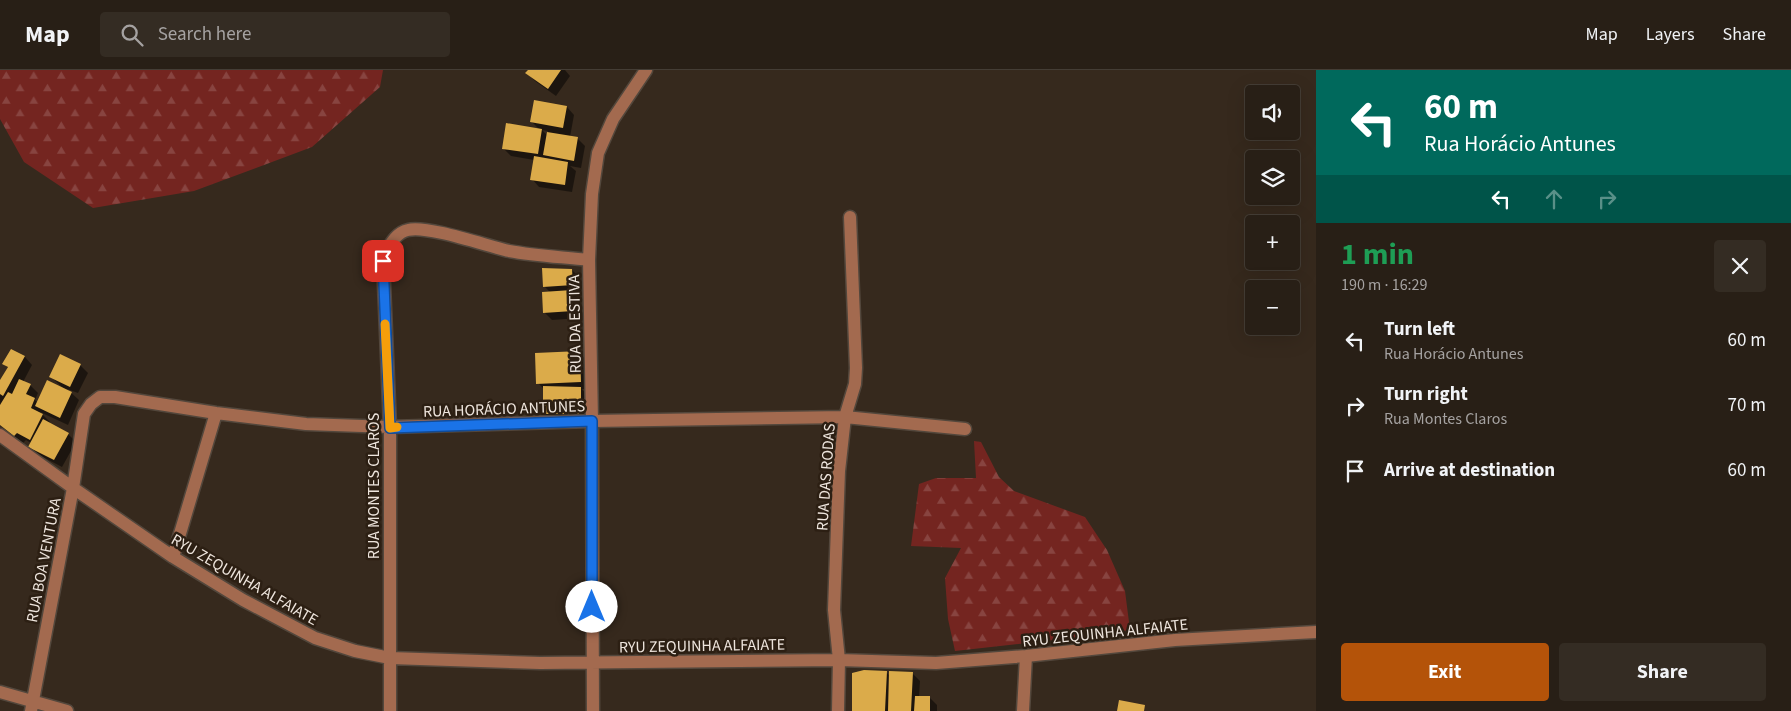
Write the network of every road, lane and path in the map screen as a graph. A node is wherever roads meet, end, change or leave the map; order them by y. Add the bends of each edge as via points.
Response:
1 (646, 70) edge
2 (850, 218) dead end
3 (589, 260) junction
4 (216, 413) junction
5 (84, 414) joint
6 (845, 417) junction
7 (592, 421) junction
8 (390, 428) junction
9 (965, 429) dead end
10 (0, 435) edge
11 (73, 488) junction
12 (173, 557) junction
13 (1316, 632) edge
14 (1026, 656) junction
15 (390, 658) junction
16 (838, 660) junction
17 (592, 663) junction
18 (0, 692) edge
19 (32, 706) edge
20 (67, 711) edge
21 (390, 711) edge
22 (593, 711) edge
23 (838, 711) edge
24 (1023, 711) edge

1 - 3 street, RUA DA ESTIVA via 613,119 598,153 592,194
2 - 6 street, RUA DAS RODAS via 856,368 855,384
3 - 7 street, RUA DA ESTIVA
3 - 8 street, RUA MONTES CLAROS via 510,251 423,229 408,230 396,236 383,261
4 - 5 street, RUA HORÁCIO ANTUNES via 100,397
4 - 8 street, RUA HORÁCIO ANTUNES via 306,424
4 - 12 street
5 - 11 street, RUA BOA VENTURA
6 - 7 street, RUA HORÁCIO ANTUNES
6 - 9 street, RUA HORÁCIO ANTUNES
6 - 16 street, RUA DAS RODAS via 838,471 834,610
7 - 8 street, RUA HORÁCIO ANTUNES
7 - 17 street, RUA DA ESTIVA
8 - 15 street, RUA MONTES CLAROS
10 - 11 street, RYU ZEQUINHA ALFAIATE
11 - 12 street, RYU ZEQUINHA ALFAIATE
11 - 19 street, RUA BOA VENTURA
12 - 15 street, RYU ZEQUINHA ALFAIATE via 243,600 315,638 355,652
13 - 14 street, RYU ZEQUINHA ALFAIATE via 1175,640
14 - 16 street, RYU ZEQUINHA ALFAIATE via 936,663
14 - 24 street
15 - 17 street, RYU ZEQUINHA ALFAIATE
15 - 21 street, RUA MONTES CLAROS
16 - 17 street, RYU ZEQUINHA ALFAIATE
16 - 23 street, RUA DAS RODAS
17 - 22 street, RUA DA ESTIVA
18 - 19 street
19 - 20 street

